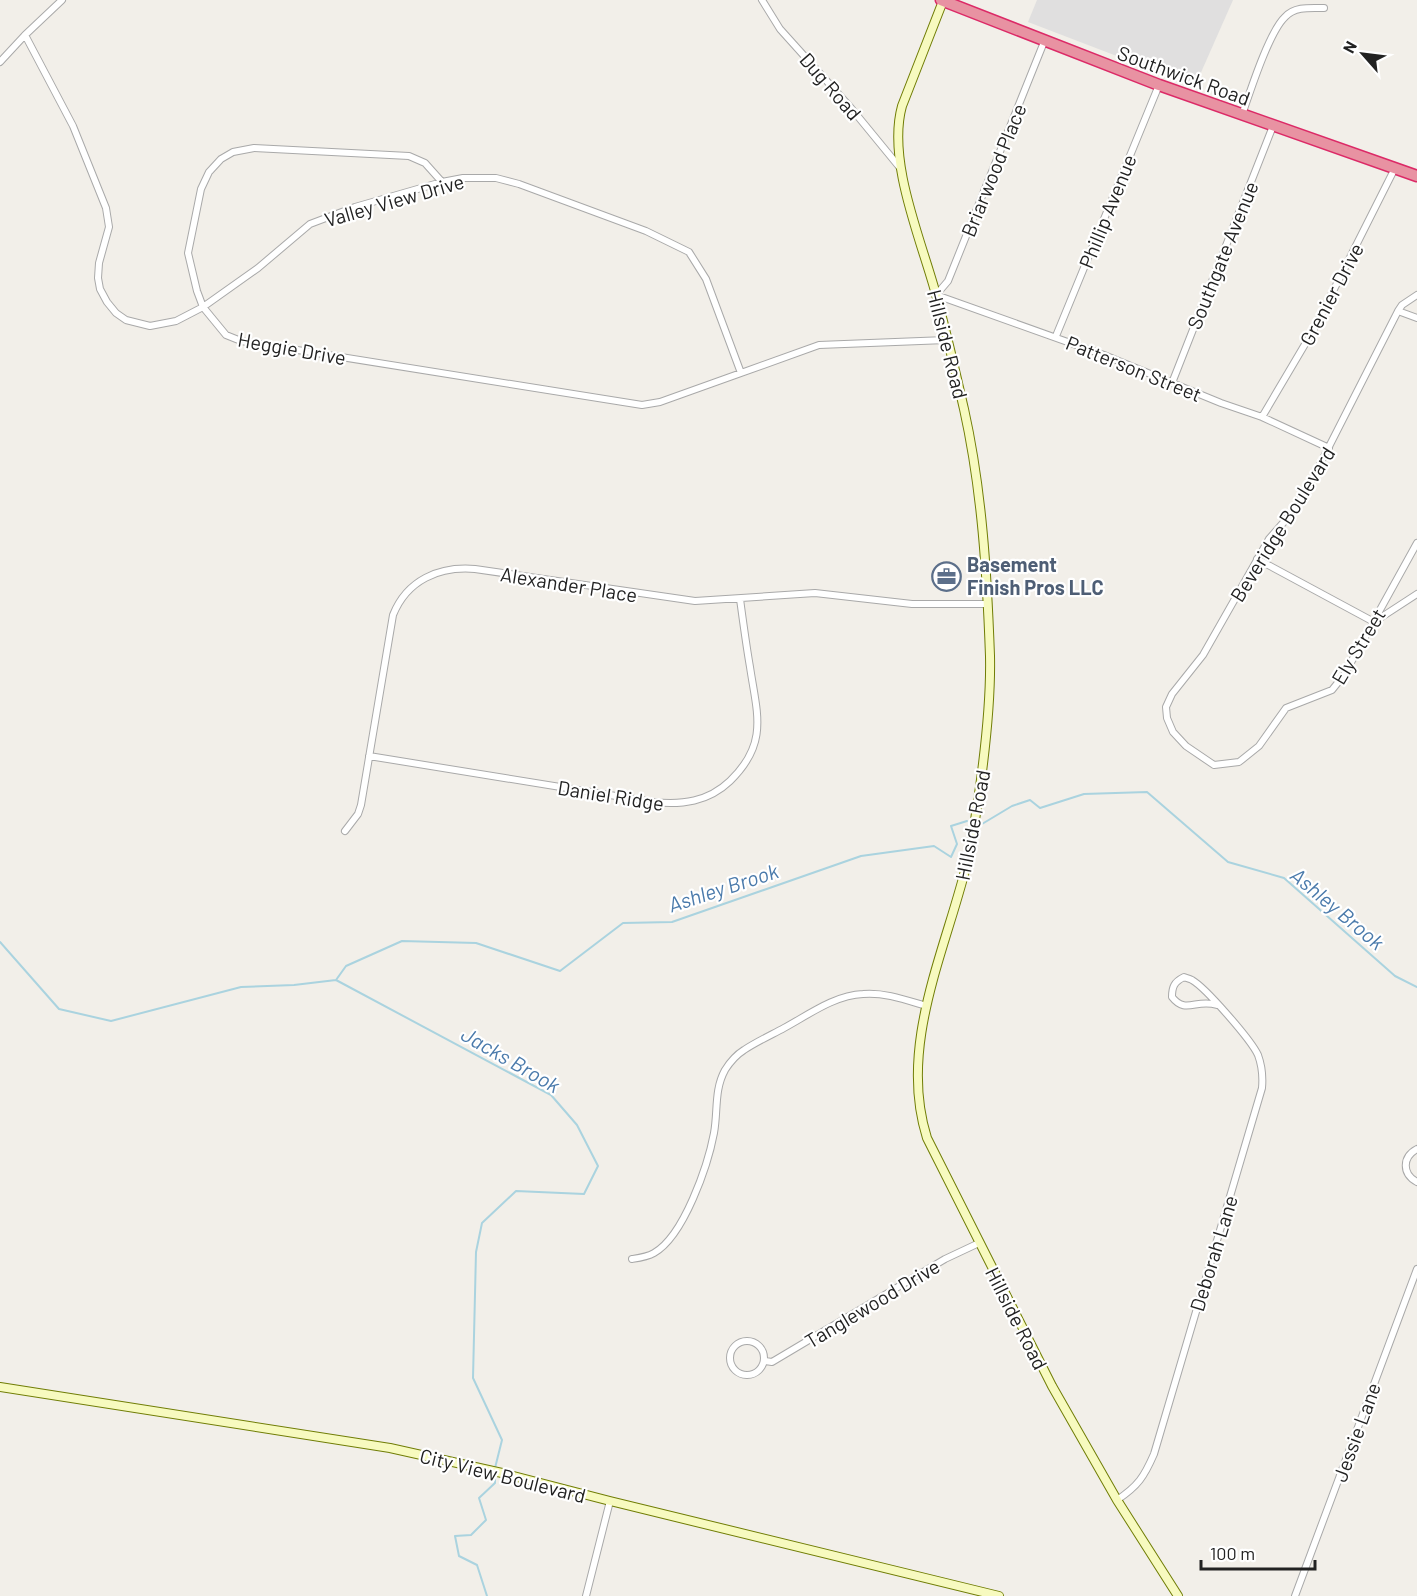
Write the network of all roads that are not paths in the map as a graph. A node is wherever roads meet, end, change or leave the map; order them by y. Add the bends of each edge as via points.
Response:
1 (62, 0) edge
2 (762, 0) edge
3 (942, 1) edge
4 (1324, 8) dead end
5 (25, 35) junction
6 (1044, 42) junction
7 (0, 62) edge
8 (1159, 85) junction
9 (1242, 116) junction
10 (1273, 126) junction
11 (1395, 168) junction
12 (902, 170) junction
13 (1417, 176) edge
14 (442, 182) junction
15 (936, 295) junction
16 (1417, 296) edge
17 (203, 307) junction
18 (1398, 311) junction
19 (1417, 318) edge
20 (1056, 336) junction
21 (946, 340) junction
22 (741, 373) junction
23 (1172, 383) junction
24 (1262, 417) junction
25 (1329, 448) junction
26 (1417, 543) edge
27 (1257, 559) junction
28 (1417, 594) edge
29 (741, 599) junction
30 (986, 604) junction
31 (1374, 622) junction
32 (1190, 750) joint
33 (369, 756) junction
34 (345, 831) dead end
35 (1217, 1005) junction
36 (926, 1006) junction
37 (1417, 1149) edge
38 (1417, 1182) edge
39 (979, 1243) junction
40 (632, 1259) dead end
41 (1417, 1269) edge
42 (765, 1361) junction
43 (0, 1388) edge
44 (1117, 1500) junction
45 (609, 1501) junction
46 (586, 1596) edge
47 (999, 1596) edge
48 (1178, 1596) edge
49 (1295, 1596) edge

1 - 5 street
2 - 12 street, Dug Road via 780,28
3 - 6 highway, Southwick Road
3 - 12 street, Hillside Road via 899,117
4 - 9 street via 1300,8 1285,16 1272,38
5 - 7 street
5 - 17 street, Valley View Drive via 73,126 105,208 109,227 98,278 106,302 126,320 150,326 176,321
6 - 8 highway, Southwick Road
6 - 15 street, Briarwood Place via 948,281
8 - 9 highway, Southwick Road
8 - 20 street, Phillip Avenue
9 - 10 highway, Southwick Road
10 - 11 highway, Southwick Road
10 - 23 street, Southgate Avenue
11 - 13 highway, Southwick Road
11 - 24 street, Grenier Drive via 1332,296
12 - 15 street, Hillside Road
14 - 17 street, Valley View Drive via 310,224
14 - 17 street, Heggie Drive via 426,163 409,156 254,148 233,152 209,172 201,189 188,253
14 - 22 street, Valley View Drive via 496,178 519,184 646,231 689,252 706,279
15 - 20 street, Patterson Street
15 - 21 street, Hillside Road
16 - 18 street, Beveridge Boulevard
17 - 22 street, Heggie Drive via 226,335 241,341 642,405
18 - 19 street
18 - 25 street, Beveridge Boulevard
20 - 23 street, Patterson Street
21 - 22 street via 819,345
21 - 30 street, Hillside Road via 964,409 979,499 986,557
23 - 24 street, Patterson Street
24 - 25 street, Patterson Street
25 - 27 street, Beveridge Boulevard via 1299,502
26 - 31 street, Ely Street
27 - 31 street
27 - 32 street, Beveridge Boulevard via 1208,648 1167,703 1169,725
28 - 31 street
29 - 30 street, Alexander Place via 815,593 912,604
29 - 33 street, Alexander Place via 675,600 462,568 431,574 408,591 393,615
29 - 33 street, Daniel Ridge via 758,709 756,738 737,773 704,798 684,804 653,802
30 - 36 street, Hillside Road via 990,658 988,722 972,838
31 - 32 street, Ely Street via 1332,690 1286,708 1259,746 1239,762 1214,765
33 - 34 street, Alexander Place via 360,809
35 - 35 street, Deborah Lane via 1184,977 1172,988 1172,997 1182,1005 1208,1001
35 - 44 street, Deborah Lane via 1254,1048 1262,1088 1154,1454 1139,1482
36 - 39 street, Hillside Road via 918,1070 922,1121
36 - 40 street via 874,994 846,997 734,1058 718,1087 714,1131 693,1198 663,1245 654,1253
37 - 38 street via 1408,1155 1405,1164 1407,1173
39 - 42 street, Tanglewood Drive via 945,1259 772,1362
39 - 44 street, Hillside Road via 1052,1386
41 - 49 street, Jessie Lane
42 - 42 street, Tanglewood Drive via 763,1349 755,1341 738,1343 731,1352 731,1364 743,1375 754,1374
43 - 45 street, City View Boulevard via 390,1448
44 - 48 street, Hillside Road
45 - 46 street
45 - 47 street, City View Boulevard

